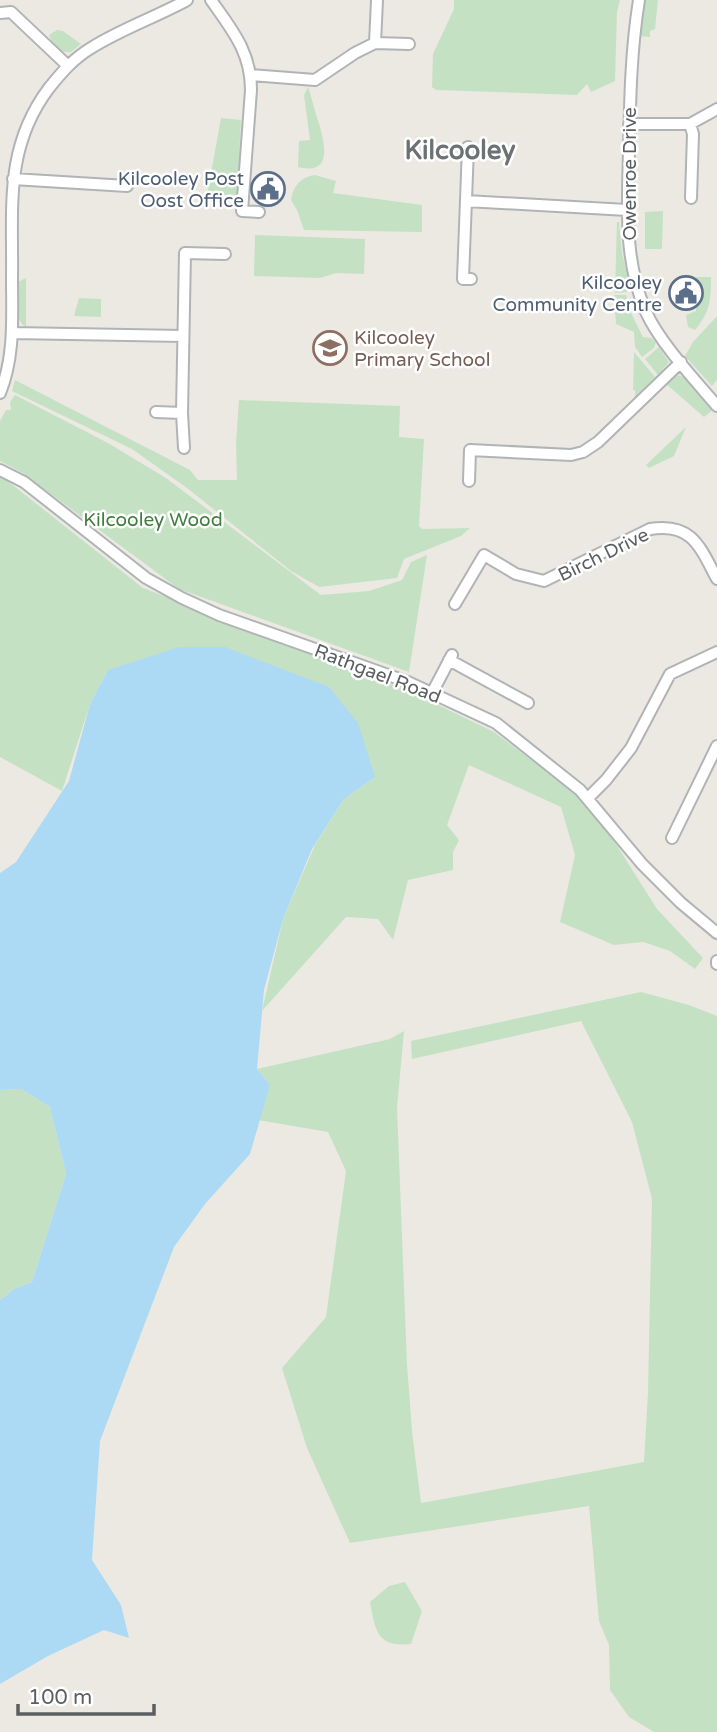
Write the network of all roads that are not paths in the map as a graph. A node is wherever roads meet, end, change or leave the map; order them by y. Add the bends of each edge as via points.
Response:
1 (187, 0) edge
2 (211, 0) edge
3 (377, 0) edge
4 (639, 0) edge
5 (0, 13) edge
6 (375, 43) junction
7 (409, 44) dead end
8 (67, 65) junction
9 (251, 75) junction
10 (717, 109) edge
11 (629, 124) junction
12 (690, 124) junction
13 (468, 147) dead end
14 (13, 179) junction
15 (127, 186) dead end
16 (691, 198) dead end
17 (466, 201) junction
18 (627, 210) junction
19 (259, 212) dead end
20 (225, 254) dead end
21 (471, 279) dead end
22 (0, 285) edge
23 (12, 285) junction
24 (13, 333) junction
25 (183, 336) junction
26 (681, 362) junction
27 (0, 393) edge
28 (717, 406) edge
29 (156, 412) dead end
30 (182, 413) junction
31 (184, 448) dead end
32 (0, 470) edge
33 (469, 481) dead end
34 (717, 579) edge
35 (456, 604) dead end
36 (716, 655) edge
37 (432, 693) junction
38 (527, 703) dead end
39 (717, 746) edge
40 (588, 798) junction
41 (679, 833) dead end
42 (717, 933) edge

1 - 8 street
2 - 9 street via 246,55
3 - 6 street
4 - 11 street, Owenroe Drive
5 - 8 street via 11,12
6 - 7 street
6 - 9 street via 315,80
8 - 14 street via 38,103 18,146
9 - 19 street via 242,211
10 - 12 street
11 - 12 street
11 - 18 street, Owenroe Drive
12 - 16 street
13 - 17 street
14 - 15 street
14 - 23 street
17 - 18 street
17 - 21 street via 463,279
18 - 26 street, Owenroe Drive via 629,256 645,310
20 - 25 street via 185,253
22 - 23 street
23 - 24 street
24 - 25 street
24 - 27 street
25 - 30 street
26 - 28 street, Owenroe Drive
26 - 33 street via 590,448 571,455 470,450
29 - 30 street
30 - 31 street
32 - 37 street, Rathgael Road via 24,482 146,578 182,598
34 - 35 street, Birch Drive via 694,540 682,530 662,527 544,582 516,574 484,555
36 - 40 street via 670,674 631,748
37 - 38 street via 451,657
37 - 40 street, Rathgael Road via 496,723
39 - 41 street
40 - 42 street, Rathgael Road via 642,864

